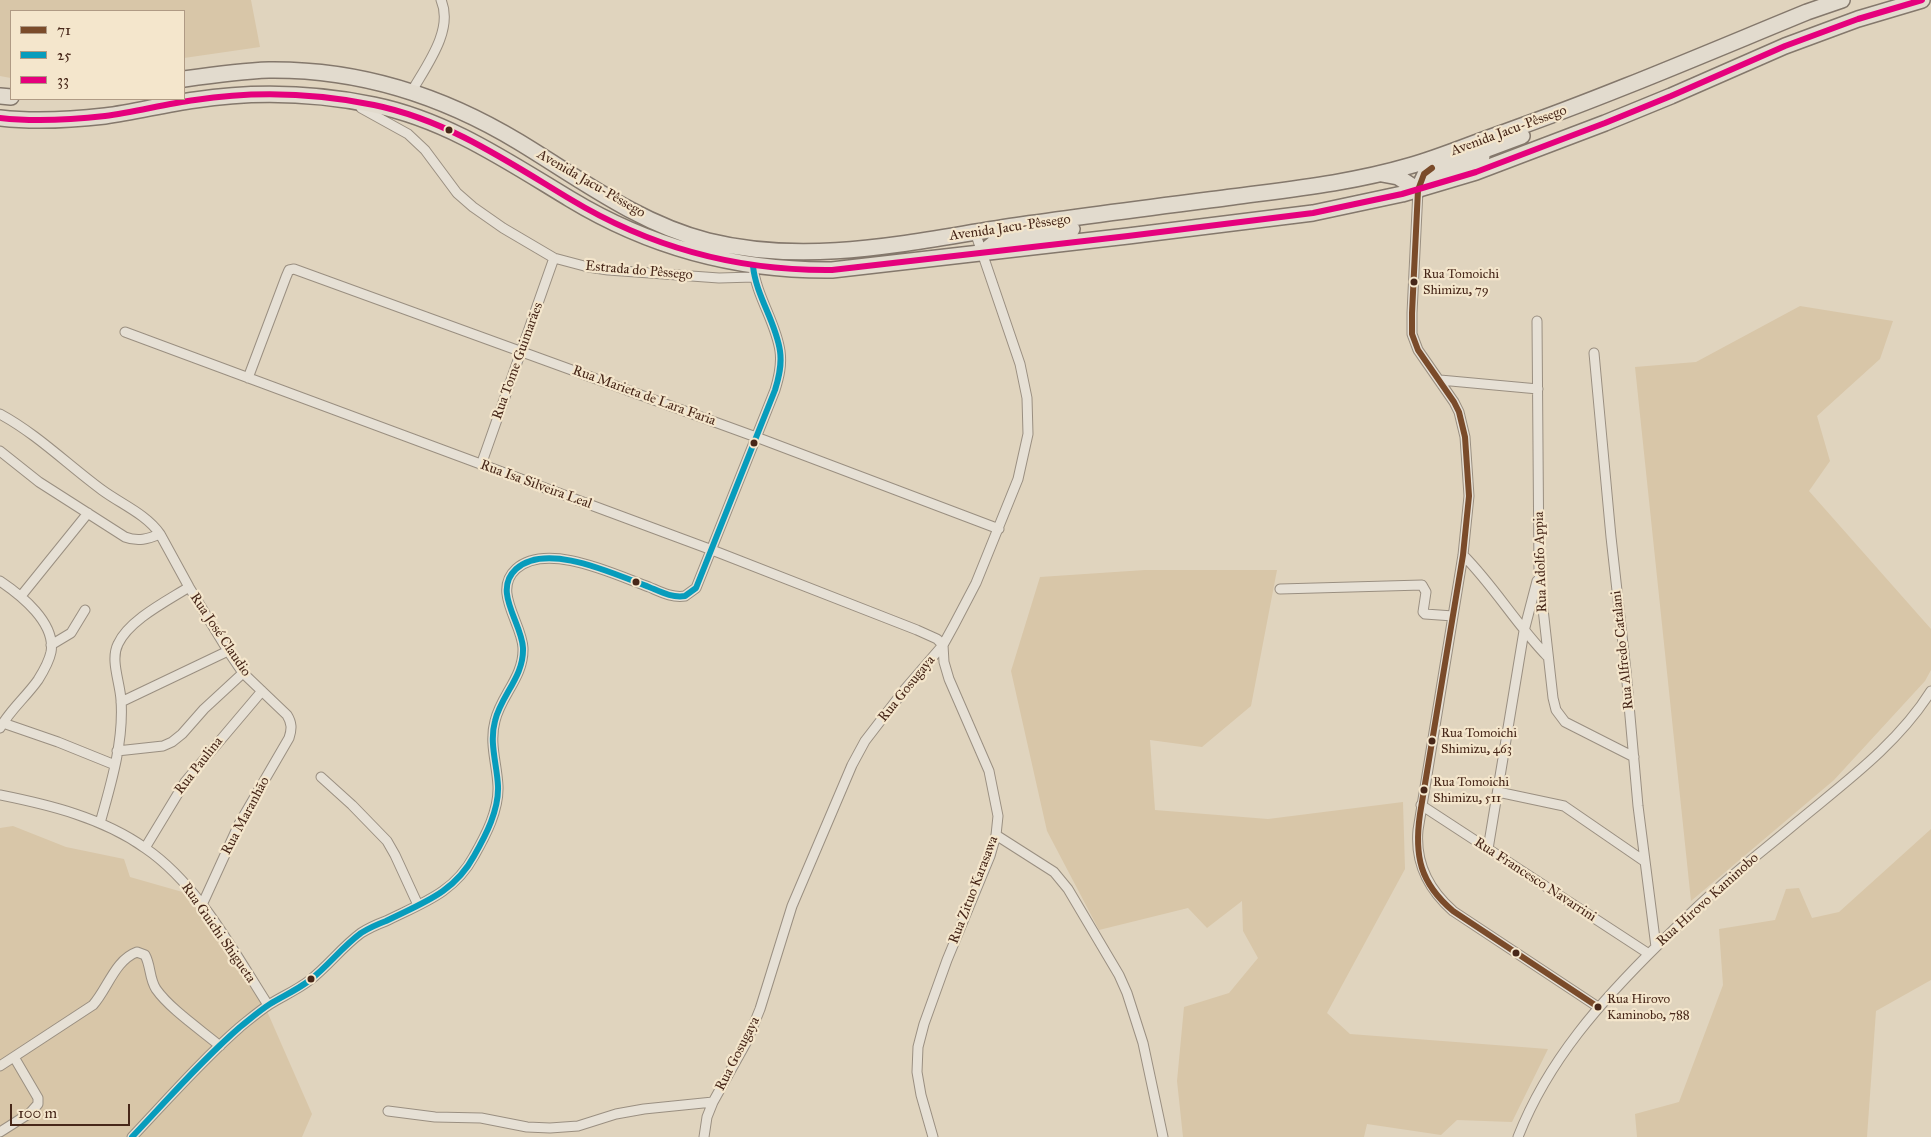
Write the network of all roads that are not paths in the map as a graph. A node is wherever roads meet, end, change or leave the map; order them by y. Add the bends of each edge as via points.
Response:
1 (441, 0) edge
2 (1842, 0) edge
3 (1922, 0) edge
4 (185, 79) edge
5 (412, 91) junction
6 (341, 99) junction
7 (1565, 110) junction
8 (0, 118) edge
9 (1523, 136) junction
10 (1383, 174) junction
11 (1441, 184) junction
12 (1418, 190) junction
13 (1095, 215) junction
14 (1282, 217) junction
15 (975, 232) junction
16 (953, 236) junction
17 (982, 254) junction
18 (554, 258) junction
19 (883, 265) junction
20 (753, 271) junction
21 (1536, 321) dead end
22 (125, 332) dead end
23 (522, 351) junction
24 (1594, 353) dead end
25 (248, 378) junction
26 (1440, 380) junction
27 (1538, 389) junction
28 (0, 414) edge
29 (756, 437) junction
30 (0, 451) edge
31 (481, 464) junction
32 (88, 513) junction
33 (999, 529) junction
34 (160, 534) junction
35 (712, 550) junction
36 (1463, 555) junction
37 (1539, 573) junction
38 (0, 581) edge
39 (189, 587) junction
40 (1280, 589) dead end
41 (21, 596) junction
42 (85, 610) dead end
43 (1453, 616) junction
44 (1524, 631) junction
45 (51, 645) junction
46 (942, 645) junction
47 (228, 652) junction
48 (1547, 656) junction
49 (244, 673) junction
50 (262, 691) junction
51 (1931, 691) edge
52 (121, 702) junction
53 (1, 726) edge
54 (292, 727) joint
55 (117, 752) junction
56 (1634, 757) junction
57 (114, 765) junction
58 (321, 777) dead end
59 (1498, 792) junction
60 (0, 795) edge
61 (1422, 805) junction
62 (100, 823) junction
63 (996, 835) junction
64 (146, 848) junction
65 (1488, 849) junction
66 (1644, 861) junction
67 (418, 905) junction
68 (202, 906) junction
69 (1656, 947) junction
70 (1649, 954) junction
71 (268, 1005) junction
72 (1598, 1007) junction
73 (220, 1046) junction
74 (14, 1057) junction
75 (0, 1066) edge
76 (713, 1102) junction
77 (388, 1111) dead end
78 (0, 1135) edge
79 (132, 1137) edge
80 (704, 1137) edge
81 (933, 1137) edge
82 (1163, 1137) edge
83 (1518, 1137) edge

1 - 5 street via 445,11 443,28
2 - 7 highway, Avenida Jacu-Pêssego
3 - 11 highway, Avenida Jacu-Pêssego via 1785,46 1640,109
4 - 5 highway, Avenida Jacu-Pêssego via 231,72 310,72
5 - 16 highway, Avenida Jacu-Pêssego via 482,121 631,211 707,240 750,248 828,253
6 - 8 highway, Avenida Jacu-Pêssego via 245,94 105,116 58,120
6 - 18 street, Estrada do Pêssego via 408,134 425,150 457,193 473,207
6 - 20 highway, Avenida Jacu-Pêssego via 406,113 466,137 601,217 653,240
7 - 9 highway via 1552,124
7 - 10 highway, Avenida Jacu-Pêssego
9 - 11 highway via 1510,146 1436,172 1434,177
9 - 12 highway via 1426,170
10 - 12 highway via 1398,177
10 - 13 highway, Avenida Jacu-Pêssego via 1312,187
10 - 14 highway via 1393,184 1389,189 1296,206
11 - 12 highway, Avenida Jacu-Pêssego
12 - 14 highway, Avenida Jacu-Pêssego
12 - 26 street via 1412,334 1418,350
13 - 15 highway, Avenida Jacu-Pêssego
13 - 17 highway via 1081,227 998,240
14 - 17 highway, Avenida Jacu-Pêssego
15 - 16 highway, Avenida Jacu-Pêssego
15 - 17 street, Rua Gosugaya
16 - 19 highway via 966,240 964,248 902,256
17 - 19 highway, Avenida Jacu-Pêssego
17 - 33 street, Rua Gosugaya via 1020,364 1028,398 1028,434 1024,455
18 - 20 street, Estrada do Pêssego via 608,270 719,278
18 - 23 street, Rua Tome Guimarães
19 - 20 highway, Avenida Jacu-Pêssego
20 - 29 street via 778,341 781,361 775,390
21 - 27 street, Rua Adolfo Appia
22 - 25 street, Rua Isa Silveira Leal
23 - 25 street, Rua Marieta de Lara Faria via 297,270 289,270
23 - 29 street, Rua Marieta de Lara Faria
23 - 31 street, Rua Tome Guimarães
24 - 56 street, Rua Alfredo Catalani
25 - 31 street, Rua Isa Silveira Leal
26 - 27 street
26 - 36 street via 1459,412 1464,437 1469,496
27 - 37 street, Rua Adolfo Appia
28 - 34 street, Rua José Claudio via 149,522
29 - 33 street, Rua Marieta de Lara Faria
29 - 35 street
30 - 32 street via 39,482
31 - 35 street, Rua Isa Silveira Leal
32 - 34 street via 134,540
32 - 41 street
33 - 46 street, Rua Gosugaya via 976,583
34 - 39 street, Rua José Claudio
35 - 46 street, Rua Isa Silveira Leal via 918,630
35 - 67 street via 696,588 678,597 568,559 541,559 517,568 506,592 521,637 522,655 517,676 494,722 492,753 498,799 494,815 460,878 446,890
36 - 43 street
36 - 44 street
37 - 44 street
37 - 48 street, Rua Adolfo Appia
38 - 41 street
39 - 47 street, Rua José Claudio
39 - 52 street via 143,617 119,642 115,655
40 - 43 street via 1422,585 1426,592 1425,614
41 - 45 street via 41,618
42 - 45 street via 71,633
43 - 61 street
44 - 48 street
44 - 59 street
45 - 53 street via 49,659 37,681
46 - 63 street, Rua Zituo Karasawa via 949,679 990,771 998,816
46 - 76 street, Rua Gosugaya via 885,714 852,765 792,906 747,1041
47 - 49 street, Rua José Claudio
47 - 52 street
48 - 56 street, Rua Adolfo Appia via 1553,698 1560,717 1575,729
49 - 50 street, Rua José Claudio
49 - 55 street via 172,742
50 - 54 street, Rua José Claudio via 287,715
50 - 64 street, Rua Paulina via 185,782
51 - 69 street, Rua Hirovo Kaminobo via 1909,722 1852,776 1714,892
52 - 55 street
53 - 57 street via 58,742
54 - 68 street, Rua Maranhão via 289,738 239,824
55 - 57 street
56 - 66 street, Rua Alfredo Catalani
57 - 62 street
58 - 67 street via 392,847
59 - 65 street
59 - 66 street via 1564,806
60 - 62 street, Rua Guichi Shigueta
61 - 65 street, Rua Francesco Navarrini
61 - 72 street via 1417,838 1419,860 1440,900
62 - 64 street, Rua Guichi Shigueta
63 - 81 street, Rua Zituo Karasawa via 940,978 918,1047 920,1095
63 - 82 street via 1054,872 1068,889 1118,976 1143,1043
64 - 68 street, Rua Guichi Shigueta via 164,862
65 - 70 street, Rua Francesco Navarrini
66 - 69 street, Rua Alfredo Catalani
67 - 71 street via 364,931 307,982
68 - 71 street, Rua Guichi Shigueta
69 - 70 street, Rua Hirovo Kaminobo
70 - 72 street, Rua Hirovo Kaminobo
71 - 73 street
72 - 83 street, Rua Hirovo Kaminobo via 1564,1050
73 - 74 street via 166,1000 152,980 145,955 137,952 125,958 93,1005
73 - 79 street
74 - 75 street
74 - 78 street via 38,1098 38,1104
76 - 77 street via 644,1109 578,1126 550,1128 481,1118
76 - 80 street, Rua Gosugaya

